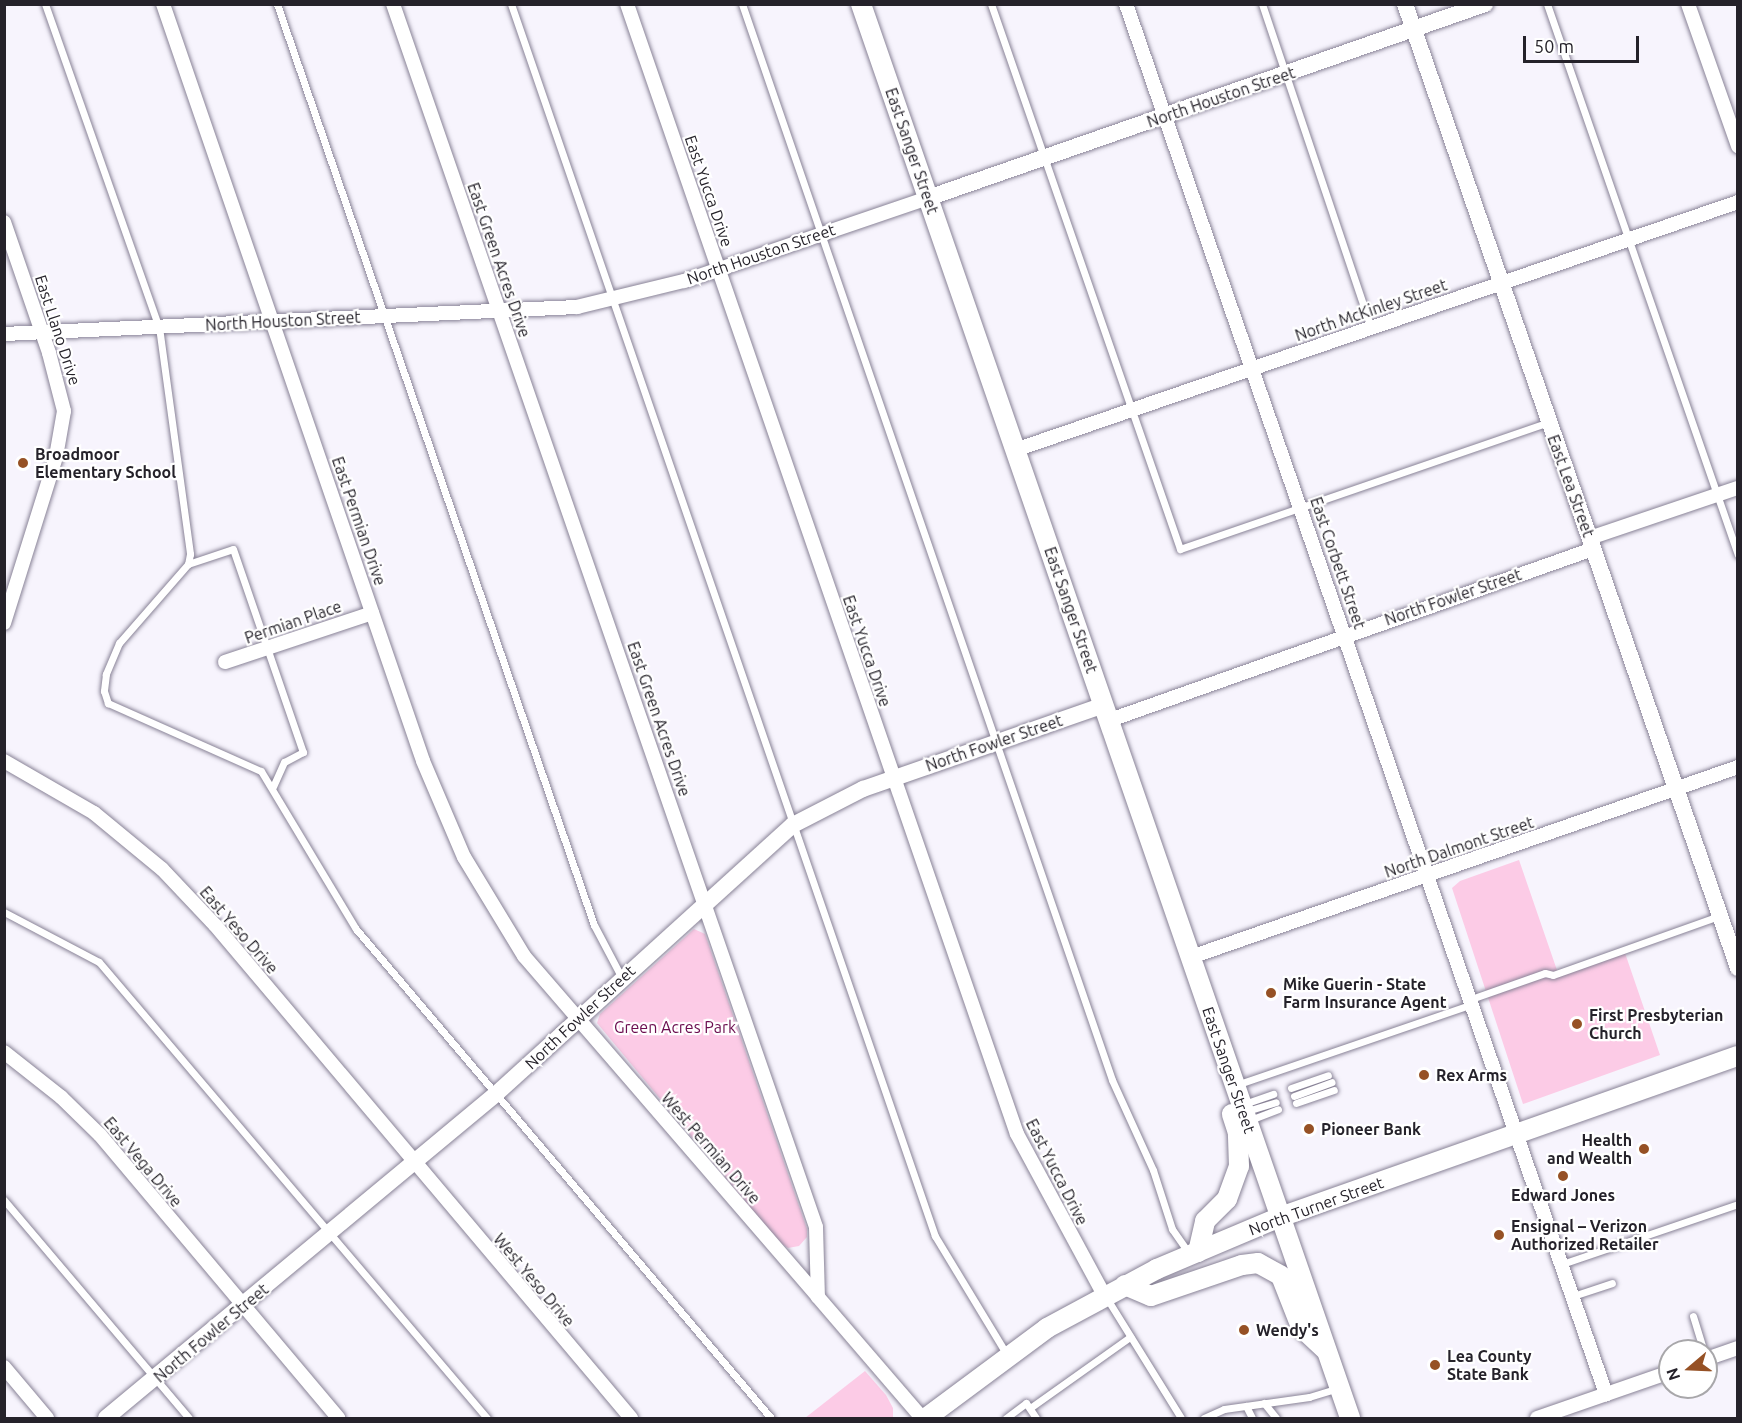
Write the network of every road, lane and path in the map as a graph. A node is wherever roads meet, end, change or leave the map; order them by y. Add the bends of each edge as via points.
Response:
1 (45, 4) edge
2 (164, 4) edge
3 (277, 4) edge
4 (393, 4) edge
5 (511, 4) edge
6 (627, 4) edge
7 (742, 4) edge
8 (861, 4) edge
9 (990, 4) edge
10 (1126, 4) edge
11 (1262, 4) edge
12 (1405, 4) edge
13 (1485, 4) edge
14 (1546, 4) edge
15 (1688, 4) edge
16 (1414, 29) junction
17 (1286, 74) junction
18 (1165, 117) junction
19 (1737, 146) edge
20 (1044, 158) junction
21 (928, 198) junction
22 (1737, 202) edge
23 (4, 222) edge
24 (820, 234) junction
25 (1632, 241) junction
26 (718, 269) junction
27 (1502, 284) junction
28 (612, 300) junction
29 (499, 310) junction
30 (386, 316) junction
31 (273, 322) junction
32 (159, 327) junction
33 (1371, 327) junction
34 (42, 330) junction
35 (4, 334) edge
36 (1253, 368) junction
37 (1131, 410) junction
38 (1548, 422) junction
39 (1015, 450) junction
40 (1737, 488) edge
41 (1718, 495) junction
42 (1302, 508) junction
43 (1591, 544) junction
44 (1737, 555) edge
45 (188, 564) junction
46 (372, 613) junction
47 (4, 623) edge
48 (1345, 635) junction
49 (268, 647) junction
50 (225, 663) dead end
51 (1107, 713) junction
52 (994, 743) junction
53 (4, 761) edge
54 (1737, 767) edge
55 (893, 778) junction
56 (273, 787) junction
57 (1676, 789) junction
58 (793, 825) junction
59 (1428, 874) junction
60 (705, 904) junction
61 (4, 912) edge
62 (1719, 916) junction
63 (1191, 957) junction
64 (1737, 968) edge
65 (622, 978) junction
66 (1200, 985) junction
67 (1471, 1001) junction
68 (579, 1020) junction
69 (4, 1052) edge
70 (1737, 1056) edge
71 (1235, 1086) junction
72 (496, 1094) junction
73 (1294, 1096) joint
74 (1244, 1113) junction
75 (1516, 1132) junction
76 (413, 1162) junction
77 (4, 1200) edge
78 (1737, 1204) edge
79 (1280, 1217) junction
80 (328, 1233) junction
81 (1194, 1254) junction
82 (1562, 1264) junction
83 (1612, 1283) dead end
84 (1125, 1285) junction
85 (1104, 1295) junction
86 (1573, 1296) junction
87 (818, 1298) junction
88 (243, 1306) junction
89 (1693, 1316) dead end
90 (1130, 1337) junction
91 (1700, 1339) edge
92 (1737, 1348) edge
93 (1328, 1351) junction
94 (1718, 1353) edge
95 (1007, 1355) junction
96 (4, 1367) edge
97 (1658, 1376) edge
98 (155, 1379) junction
99 (1340, 1388) junction
100 (1606, 1394) junction
101 (1264, 1403) junction
102 (1246, 1406) junction
103 (1030, 1408) junction
104 (1016, 1415) edge
105 (47, 1419) edge
106 (106, 1419) edge
107 (189, 1419) edge
108 (338, 1419) edge
109 (487, 1419) edge
110 (631, 1419) edge
111 (771, 1419) edge
112 (924, 1419) edge
113 (1006, 1419) edge
114 (1036, 1419) edge
115 (1180, 1419) edge
116 (1204, 1419) edge
117 (1252, 1419) edge
118 (1276, 1419) edge
119 (1350, 1419) edge
120 (1537, 1419) edge

1 - 32 lane
2 - 31 street, East Permian Drive
3 - 30 lane
4 - 29 street, East Green Acres Drive
5 - 28 lane
6 - 26 street, East Yucca Drive
7 - 24 lane
8 - 21 main road, East Sanger Street
9 - 20 lane
10 - 18 street, East Corbett Street
11 - 17 lane
12 - 16 street, East Lea Street
13 - 16 street, North Houston Street
14 - 25 lane
15 - 19 street
16 - 17 street, North Houston Street
16 - 27 street, East Lea Street
17 - 18 street, North Houston Street
17 - 33 lane
18 - 20 street, North Houston Street
18 - 36 street, East Corbett Street
20 - 21 street, North Houston Street
20 - 37 lane
21 - 24 street, North Houston Street
21 - 39 main road, East Sanger Street
22 - 25 street, North McKinley Street
23 - 34 street, East Llano Drive
24 - 26 street, North Houston Street
24 - 52 lane
25 - 27 street, North McKinley Street
25 - 41 lane
26 - 28 street, North Houston Street
26 - 55 street, East Yucca Drive
27 - 33 street, North McKinley Street
27 - 38 street, East Lea Street
28 - 29 street, North Houston Street via 577,307
28 - 58 lane
29 - 30 street, North Houston Street
29 - 60 street, East Green Acres Drive
30 - 31 street, North Houston Street
30 - 65 lane via 594,925
31 - 32 street, North Houston Street
31 - 46 street, East Permian Drive
32 - 34 street, North Houston Street
32 - 45 lane via 173,404
33 - 36 street, North McKinley Street
34 - 35 street, North Houston Street
34 - 47 street, East Llano Drive via 62,397 64,428
36 - 37 street, North McKinley Street
36 - 42 street, East Corbett Street
37 - 39 street, North McKinley Street
37 - 42 lane via 1180,549
38 - 42 lane
38 - 43 street, East Lea Street
39 - 51 main road, East Sanger Street
40 - 41 street, North Fowler Street
41 - 43 street, North Fowler Street
41 - 44 lane
42 - 48 street, East Corbett Street
43 - 48 street, North Fowler Street
43 - 57 street, East Lea Street
45 - 49 lane via 233,549
45 - 56 lane via 119,643 106,674 104,691 108,704 261,771
46 - 49 street, Permian Place
46 - 68 street, East Permian Drive via 426,771 464,857 524,956
48 - 51 street, North Fowler Street
48 - 59 street, East Corbett Street
49 - 50 street, Permian Place
49 - 56 lane via 303,752 284,762
51 - 52 street, North Fowler Street
51 - 63 main road, East Sanger Street
52 - 55 street, North Fowler Street
52 - 81 lane via 1112,1080 1153,1170 1172,1229
53 - 76 street, East Yeso Drive via 94,813 162,869 215,925
54 - 57 street, North Dalmont Street
55 - 58 street, North Fowler Street
55 - 85 street, East Yucca Drive via 1017,1134
56 - 72 lane via 356,930 489,1081
57 - 59 street, North Dalmont Street
57 - 62 street, East Lea Street
58 - 60 street, North Fowler Street
58 - 95 lane via 935,1236
59 - 63 street, North Dalmont Street
59 - 67 street, East Corbett Street
60 - 65 street, North Fowler Street
60 - 87 street, East Green Acres Drive via 816,1227
61 - 80 lane via 99,962
62 - 64 street, East Lea Street
62 - 67 lane
63 - 66 main road, East Sanger Street
65 - 68 street, North Fowler Street
66 - 71 main road, East Sanger Street
66 - 81 main road via 1196,1001 1240,1150 1235,1181 1227,1198 1205,1221
67 - 71 lane
67 - 75 street, East Corbett Street
68 - 72 street, North Fowler Street
68 - 87 street, West Permian Drive
69 - 88 street, East Vega Drive via 61,1097 100,1135
70 - 75 main road, North Turner Street
71 - 74 main road, East Sanger Street
72 - 76 street, North Fowler Street
72 - 111 lane
73 - 73 lane via 1332,1082
74 - 74 lane via 1276,1102
74 - 79 main road, East Sanger Street
75 - 79 main road, North Turner Street
75 - 82 street, East Corbett Street
76 - 80 street, North Fowler Street
76 - 110 street, West Yeso Drive
77 - 98 lane
78 - 82 lane
79 - 81 main road, North Turner Street
79 - 93 main road, East Sanger Street
80 - 88 street, North Fowler Street
80 - 109 lane
81 - 84 main road, North Turner Street
82 - 86 street, East Corbett Street
83 - 86 lane
84 - 85 main road, North Turner Street
84 - 93 main road via 1151,1296 1258,1263 1281,1276 1301,1327
85 - 90 lane
85 - 95 main road, North Turner Street
86 - 100 street, East Corbett Street
87 - 112 street
88 - 98 street, North Fowler Street
88 - 108 street, East Vega Drive
89 - 91 lane
90 - 103 lane
90 - 115 lane
92 - 94 street
93 - 99 main road, East Sanger Street
95 - 112 main road, North Turner Street
96 - 105 street
97 - 100 street
98 - 106 street, North Fowler Street
98 - 107 lane
99 - 101 lane
99 - 119 main road, East Sanger Street
100 - 120 street
101 - 102 lane
101 - 118 lane
102 - 116 lane
102 - 117 lane
103 - 104 lane via 1026,1403
103 - 114 lane
104 - 113 lane

